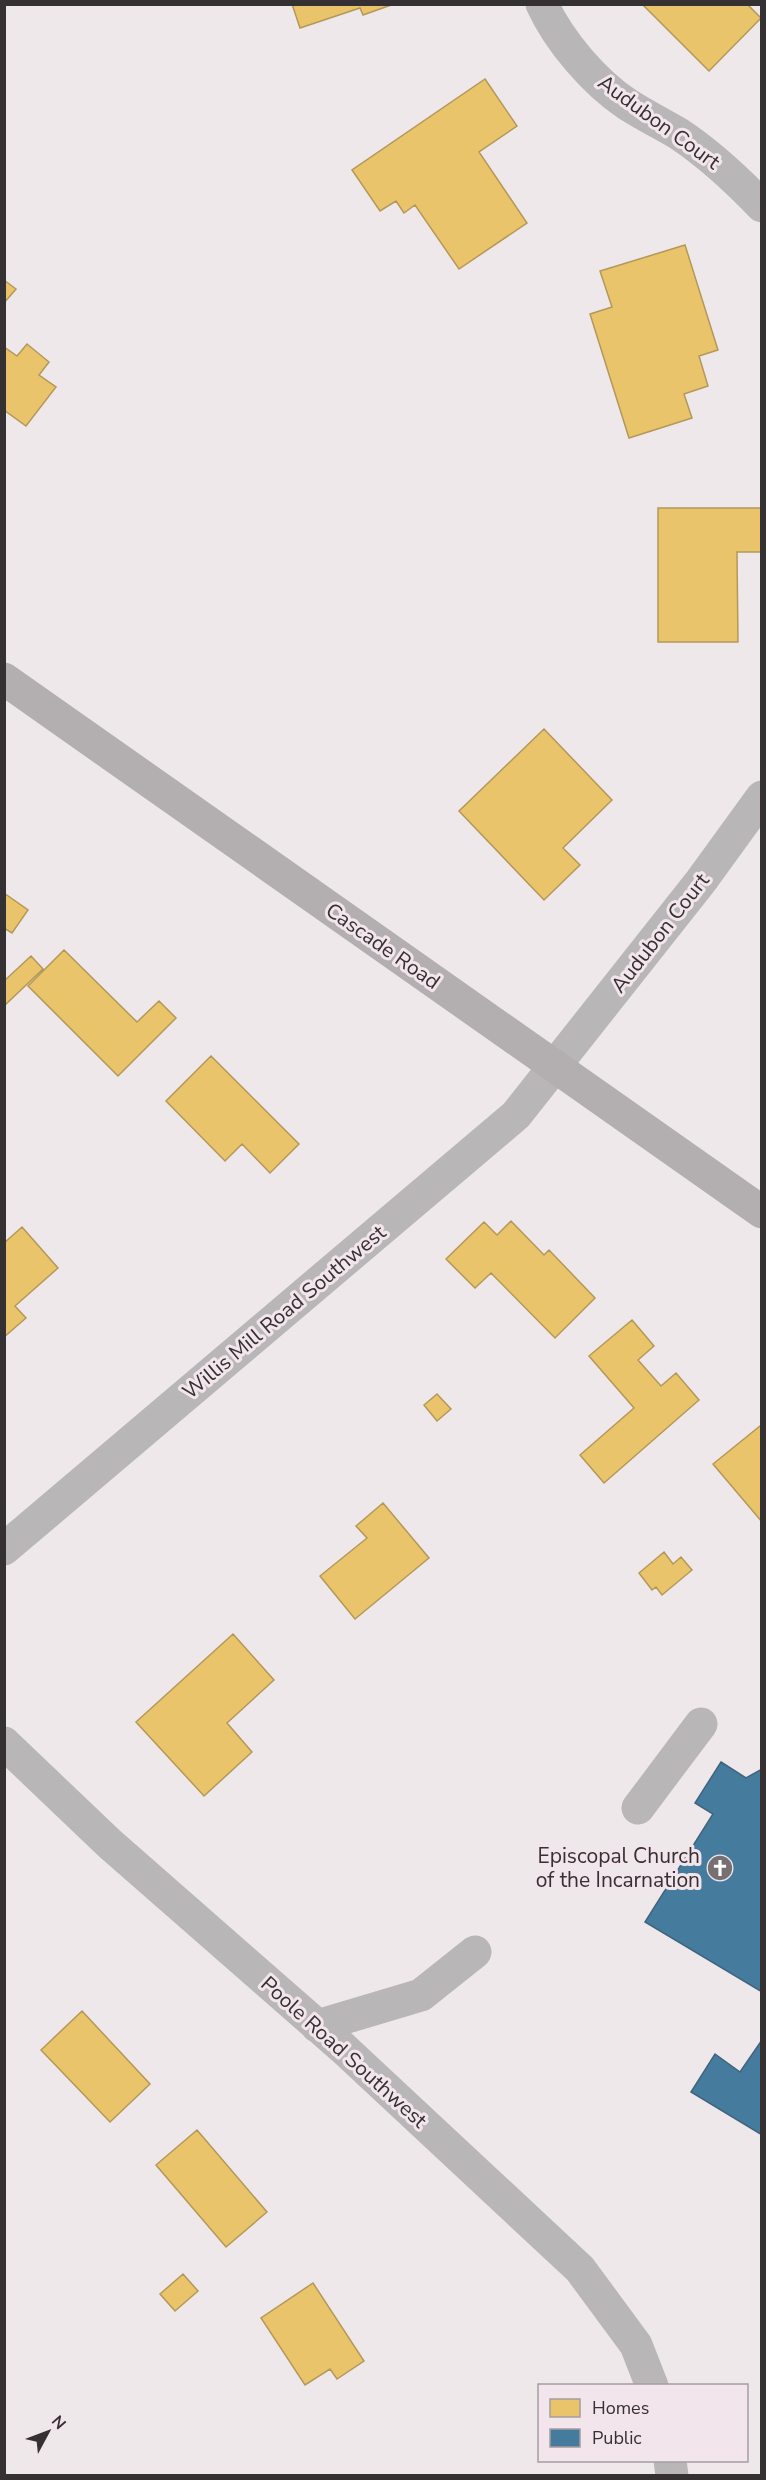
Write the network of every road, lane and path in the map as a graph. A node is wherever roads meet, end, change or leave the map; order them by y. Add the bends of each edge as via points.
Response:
1 (542, 4) edge
2 (762, 206) edge
3 (4, 678) edge
4 (762, 797) edge
5 (555, 1067) junction
6 (762, 1212) edge
7 (4, 1549) edge
8 (701, 1724) dead end
9 (4, 1743) edge
10 (638, 1808) dead end
11 (475, 1952) dead end
12 (317, 2026) junction
13 (652, 2384) edge

1 - 2 street, Audubon Court via 581,63 626,103 680,135 738,181
3 - 5 main road, Cascade Road
4 - 5 street, Audubon Court
5 - 6 main road, Cascade Road
5 - 7 street, Willis Mill Road Southwest via 516,1115
8 - 10 street
9 - 12 street, Poole Road Southwest via 110,1844
11 - 12 street via 421,1995
12 - 13 street, Poole Road Southwest via 580,2270 636,2345

